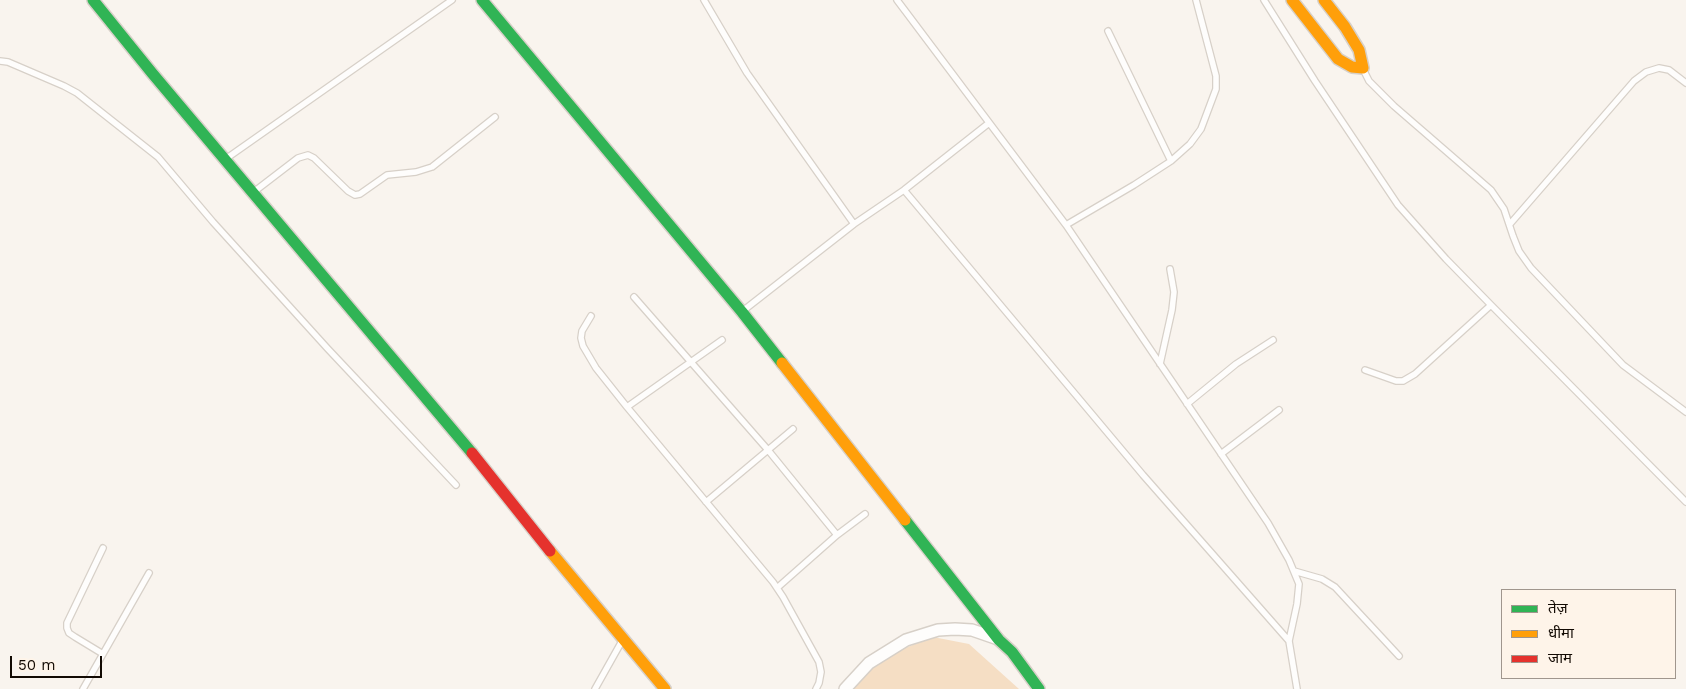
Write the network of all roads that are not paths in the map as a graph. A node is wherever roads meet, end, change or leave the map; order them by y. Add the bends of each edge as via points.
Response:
1 (93, 0) edge
2 (452, 0) edge
3 (482, 0) edge
4 (704, 0) edge
5 (897, 0) edge
6 (1196, 0) edge
7 (1264, 0) edge
8 (1292, 0) edge
9 (1324, 0) edge
10 (1108, 32) dead end
11 (0, 61) edge
12 (1363, 68) junction
13 (1686, 83) edge
14 (495, 117) dead end
15 (989, 123) junction
16 (225, 159) junction
17 (1171, 161) junction
18 (904, 190) junction
19 (253, 192) junction
20 (854, 224) junction
21 (1510, 224) junction
22 (1066, 226) junction
23 (1170, 269) dead end
24 (634, 297) dead end
25 (1491, 305) junction
26 (742, 312) junction
27 (591, 316) dead end
28 (722, 340) dead end
29 (1273, 340) dead end
30 (690, 362) junction
31 (1160, 364) junction
32 (1365, 370) dead end
33 (1187, 404) junction
34 (627, 407) junction
35 (1279, 410) dead end
36 (1686, 412) edge
37 (793, 430) dead end
38 (768, 450) junction
39 (1221, 454) junction
40 (456, 485) dead end
41 (706, 502) junction
42 (1686, 502) edge
43 (865, 514) dead end
44 (837, 535) junction
45 (103, 548) dead end
46 (1294, 571) junction
47 (149, 574) dead end
48 (777, 588) junction
49 (623, 639) junction
50 (999, 640) junction
51 (1289, 641) junction
52 (103, 654) junction
53 (1399, 656) dead end
54 (83, 689) edge
55 (595, 689) edge
56 (664, 689) edge
57 (816, 689) edge
58 (846, 689) edge
59 (1039, 689) edge
60 (1297, 689) edge

1 - 16 street
2 - 16 lane
3 - 26 street
4 - 20 lane via 747,73
5 - 15 lane
6 - 17 lane via 1214,62 1216,89 1201,128 1190,144
7 - 25 lane via 1398,205
8 - 12 street via 1338,60
9 - 12 street via 1359,50
10 - 17 lane
11 - 40 lane via 77,93 158,156 213,222
12 - 21 lane via 1369,81 1394,106 1491,190
13 - 21 lane via 1669,70 1659,68 1634,81
14 - 19 lane via 432,167 387,175 360,194 348,191 308,155 298,158
15 - 18 lane
15 - 22 lane
16 - 19 street
17 - 22 lane
18 - 20 lane
18 - 51 lane via 1143,475
19 - 49 street via 461,439
20 - 26 lane
21 - 36 lane via 1519,251 1531,268 1623,365
22 - 31 lane
23 - 31 lane via 1174,292
24 - 30 lane
25 - 32 lane via 1415,374 1403,381
25 - 42 lane
26 - 50 street
27 - 34 lane via 582,331 583,346
28 - 30 lane
29 - 33 lane via 1236,364
30 - 34 lane
30 - 38 lane
31 - 33 lane
33 - 39 lane
34 - 41 lane
35 - 39 lane
37 - 38 lane
38 - 41 lane
38 - 44 lane
39 - 46 lane via 1268,523
41 - 48 lane
43 - 44 lane
44 - 48 lane
45 - 52 lane via 67,628 69,633
46 - 51 lane via 1298,584 1297,604
46 - 53 lane via 1322,579 1335,587
47 - 52 lane
48 - 57 lane via 819,662 821,672
49 - 55 lane
49 - 56 street
50 - 58 street via 972,630 954,629 938,630 906,640 869,663
50 - 59 street
51 - 60 lane
52 - 54 lane

